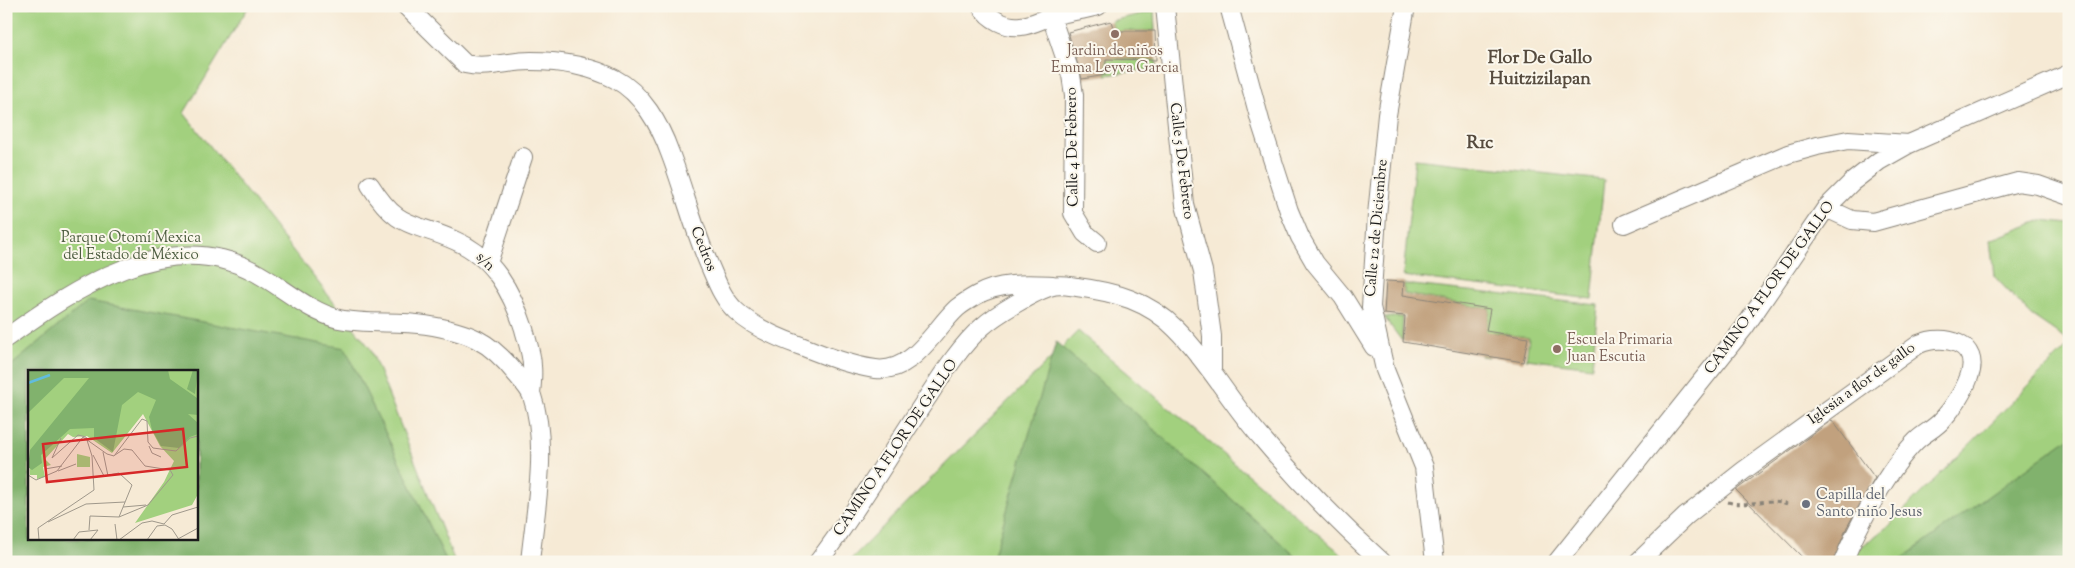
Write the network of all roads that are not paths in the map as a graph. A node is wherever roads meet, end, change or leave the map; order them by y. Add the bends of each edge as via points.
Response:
1 (406, 6) edge
2 (981, 6) edge
3 (1098, 6) edge
4 (1165, 6) edge
5 (1229, 6) edge
6 (1406, 6) edge
7 (1051, 16) junction
8 (2069, 74) edge
9 (1909, 144) junction
10 (523, 158) dead end
11 (370, 185) dead end
12 (2069, 196) edge
13 (1826, 208) junction
14 (1624, 224) dead end
15 (1097, 243) dead end
16 (488, 263) junction
17 (1053, 285) junction
18 (6, 338) edge
19 (1386, 370) junction
20 (1212, 373) junction
21 (531, 393) junction
22 (530, 562) edge
23 (818, 562) edge
24 (1382, 562) edge
25 (1435, 562) edge
26 (1557, 562) edge
27 (1638, 562) edge
28 (1843, 562) edge

1 - 17 street, Cedros via 465,64 489,66 532,61 589,68 616,80 640,100 666,142 692,222 718,285 735,310 776,337 831,358 879,369 904,362 917,353 958,308 978,294 1011,285
2 - 7 street via 984,12 1012,26 1023,26
3 - 7 street
4 - 20 street, Calle 5 De Febrero via 1184,199 1203,271 1212,336
5 - 19 street via 1261,124 1292,220 1315,263 1365,331
6 - 19 street, Calle 12 de Diciembre via 1387,114 1371,307
7 - 15 street, Calle 4 De Febrero via 1072,82 1073,213 1084,232
8 - 9 street, CAMINO A FLOR DE GALLO
9 - 13 street, CAMINO A FLOR DE GALLO via 1879,161
9 - 14 street via 1848,140 1788,154
10 - 16 street
11 - 16 street, s/n via 395,217 471,248
12 - 13 street via 2018,182 1872,222 1852,220
13 - 26 street, CAMINO A FLOR DE GALLO via 1744,328
16 - 21 street, s/n via 508,290 521,321 532,365
17 - 20 street via 1092,289 1136,300 1158,312
17 - 23 street, CAMINO A FLOR DE GALLO via 981,327 949,366 844,528
18 - 21 street via 94,281 122,269 148,261 206,257 231,261 253,270 318,312 339,319 425,324 468,334 491,346
19 - 25 street, Calle 12 de Diciembre via 1424,467
20 - 24 street via 1259,435
21 - 22 street via 539,434 539,478
27 - 28 street, Iglesia a flor de gallo via 1686,516 1743,471 1919,344 1939,339 1956,341 1966,349 1971,360 1969,378 1943,420 1916,441 1892,472

